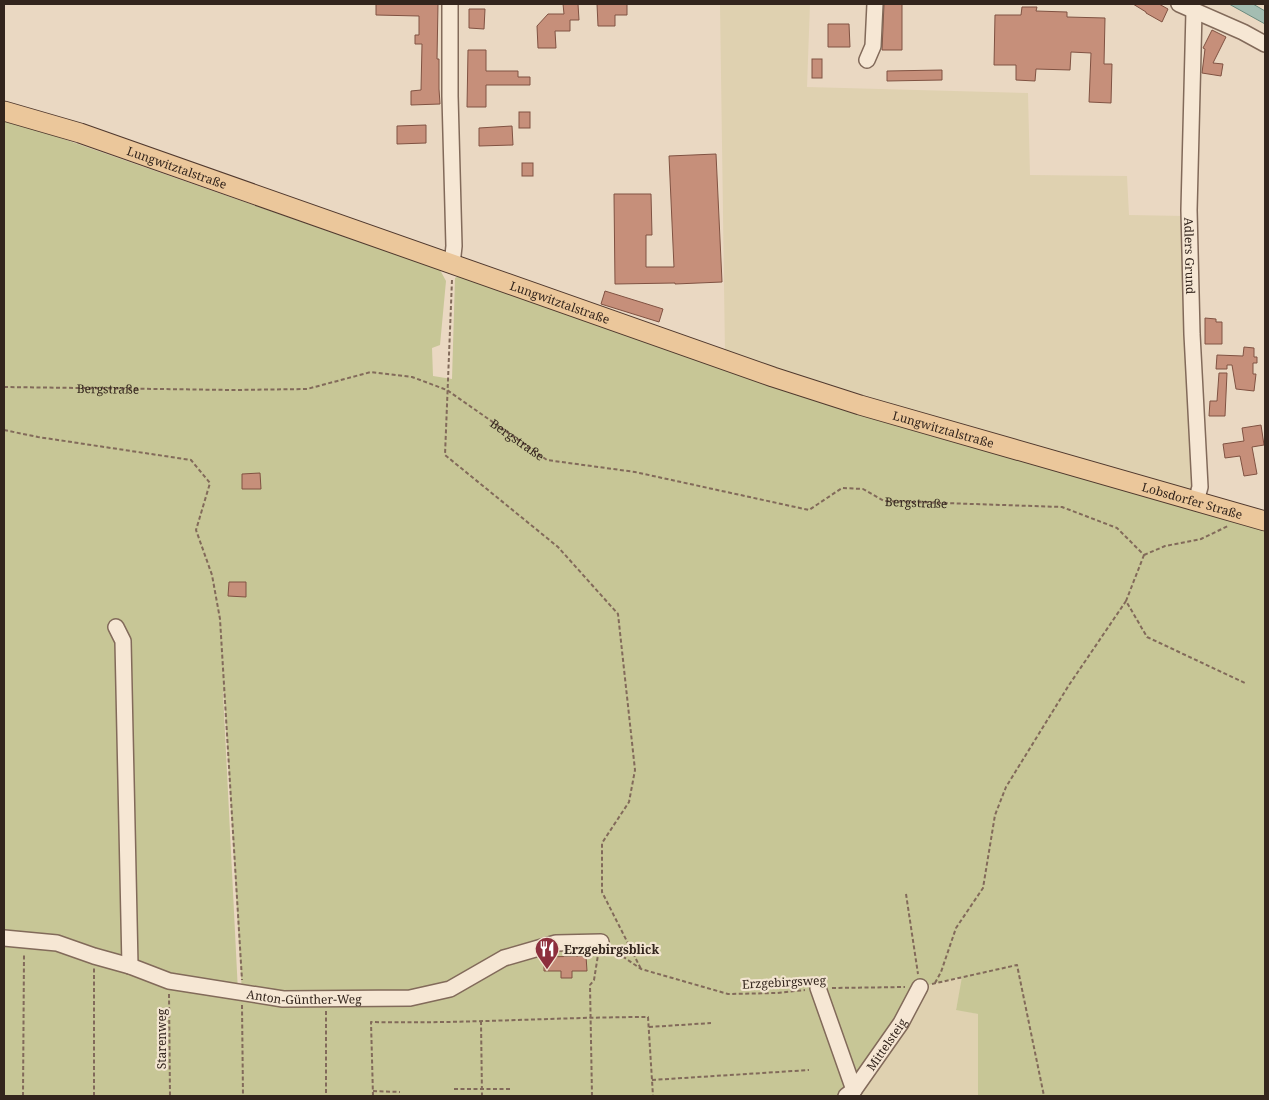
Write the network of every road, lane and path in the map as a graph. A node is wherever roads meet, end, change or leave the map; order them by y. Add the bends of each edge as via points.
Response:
1 (450, 4) edge
2 (875, 4) edge
3 (1179, 4) edge
4 (1194, 11) junction
5 (1265, 44) edge
6 (868, 60) dead end
7 (4, 111) edge
8 (452, 265) junction
9 (4, 387) edge
10 (447, 390) junction
11 (4, 430) edge
12 (1121, 480) joint
13 (1196, 501) junction
14 (1256, 518) edge
15 (1144, 555) junction
16 (1126, 601) junction
17 (116, 627) dead end
18 (1246, 683) dead end
19 (906, 894) dead end
20 (4, 938) edge
21 (24, 939) junction
22 (601, 942) junction
23 (94, 956) junction
24 (130, 966) junction
25 (641, 969) junction
26 (169, 981) junction
27 (927, 985) junction
28 (818, 988) junction
29 (242, 993) junction
30 (326, 999) junction
31 (590, 1017) junction
32 (481, 1021) junction
33 (711, 1023) dead end
34 (649, 1027) junction
35 (809, 1070) dead end
36 (652, 1080) junction
37 (454, 1089) dead end
38 (482, 1089) junction
39 (512, 1089) dead end
40 (373, 1091) junction
41 (400, 1092) dead end
42 (850, 1093) edge
43 (24, 1096) edge
44 (94, 1096) edge
45 (170, 1096) edge
46 (243, 1096) edge
47 (326, 1096) edge
48 (373, 1096) edge
49 (482, 1096) edge
50 (592, 1096) edge
51 (653, 1096) edge
52 (1044, 1096) edge

1 - 8 street
2 - 6 street via 873,46
3 - 4 street
4 - 5 street
4 - 13 street, Adlers Grund via 1189,210 1200,487
7 - 8 main road, Lungwitztalstraße via 80,133
8 - 10 path
8 - 12 main road, Lungwitztalstraße via 860,405
9 - 10 path, Bergstraße via 307,390 371,372 412,377
10 - 15 path, Bergstraße via 547,460 635,472 809,510 842,488 863,489 884,502 1062,507 1117,528
10 - 25 path via 445,455 558,547 618,614 636,770 629,802 602,843 602,892
11 - 29 path via 191,460 210,484 196,530 212,575 220,619
12 - 13 main road, Lobsdorfer Straße
13 - 14 main road, Lobsdorfer Straße
14 - 15 path via 1201,539 1165,546
15 - 16 path
16 - 18 path via 1147,637
16 - 27 path via 1006,788 996,815 982,888 956,928 941,972
17 - 24 street via 123,641
19 - 27 path
20 - 21 street, Anton-Günther-Weg
21 - 23 street, Anton-Günther-Weg via 57,943
21 - 43 path
22 - 25 path, Erzgebirgsweg
22 - 30 street, Anton-Günther-Weg via 556,942 504,958 450,989 410,998
22 - 31 path via 594,980 590,985
23 - 24 street, Anton-Günther-Weg
23 - 44 path
24 - 26 street, Anton-Günther-Weg
25 - 28 path, Erzgebirgsweg via 728,994
26 - 29 street, Anton-Günther-Weg
26 - 45 path, Starenweg
27 - 28 path, Erzgebirgsweg
27 - 42 street, Mittelsteig
27 - 52 path, Erzgebirgsweg via 1016,966
28 - 42 street
29 - 30 street, Anton-Günther-Weg via 283,999
29 - 46 path
30 - 47 path
31 - 32 path
31 - 34 path via 648,1017
31 - 50 path
32 - 38 path
32 - 40 path via 371,1022
33 - 34 path
34 - 36 path
35 - 36 path
36 - 51 path
37 - 38 path
38 - 39 path
38 - 49 path
40 - 41 path
40 - 48 path

